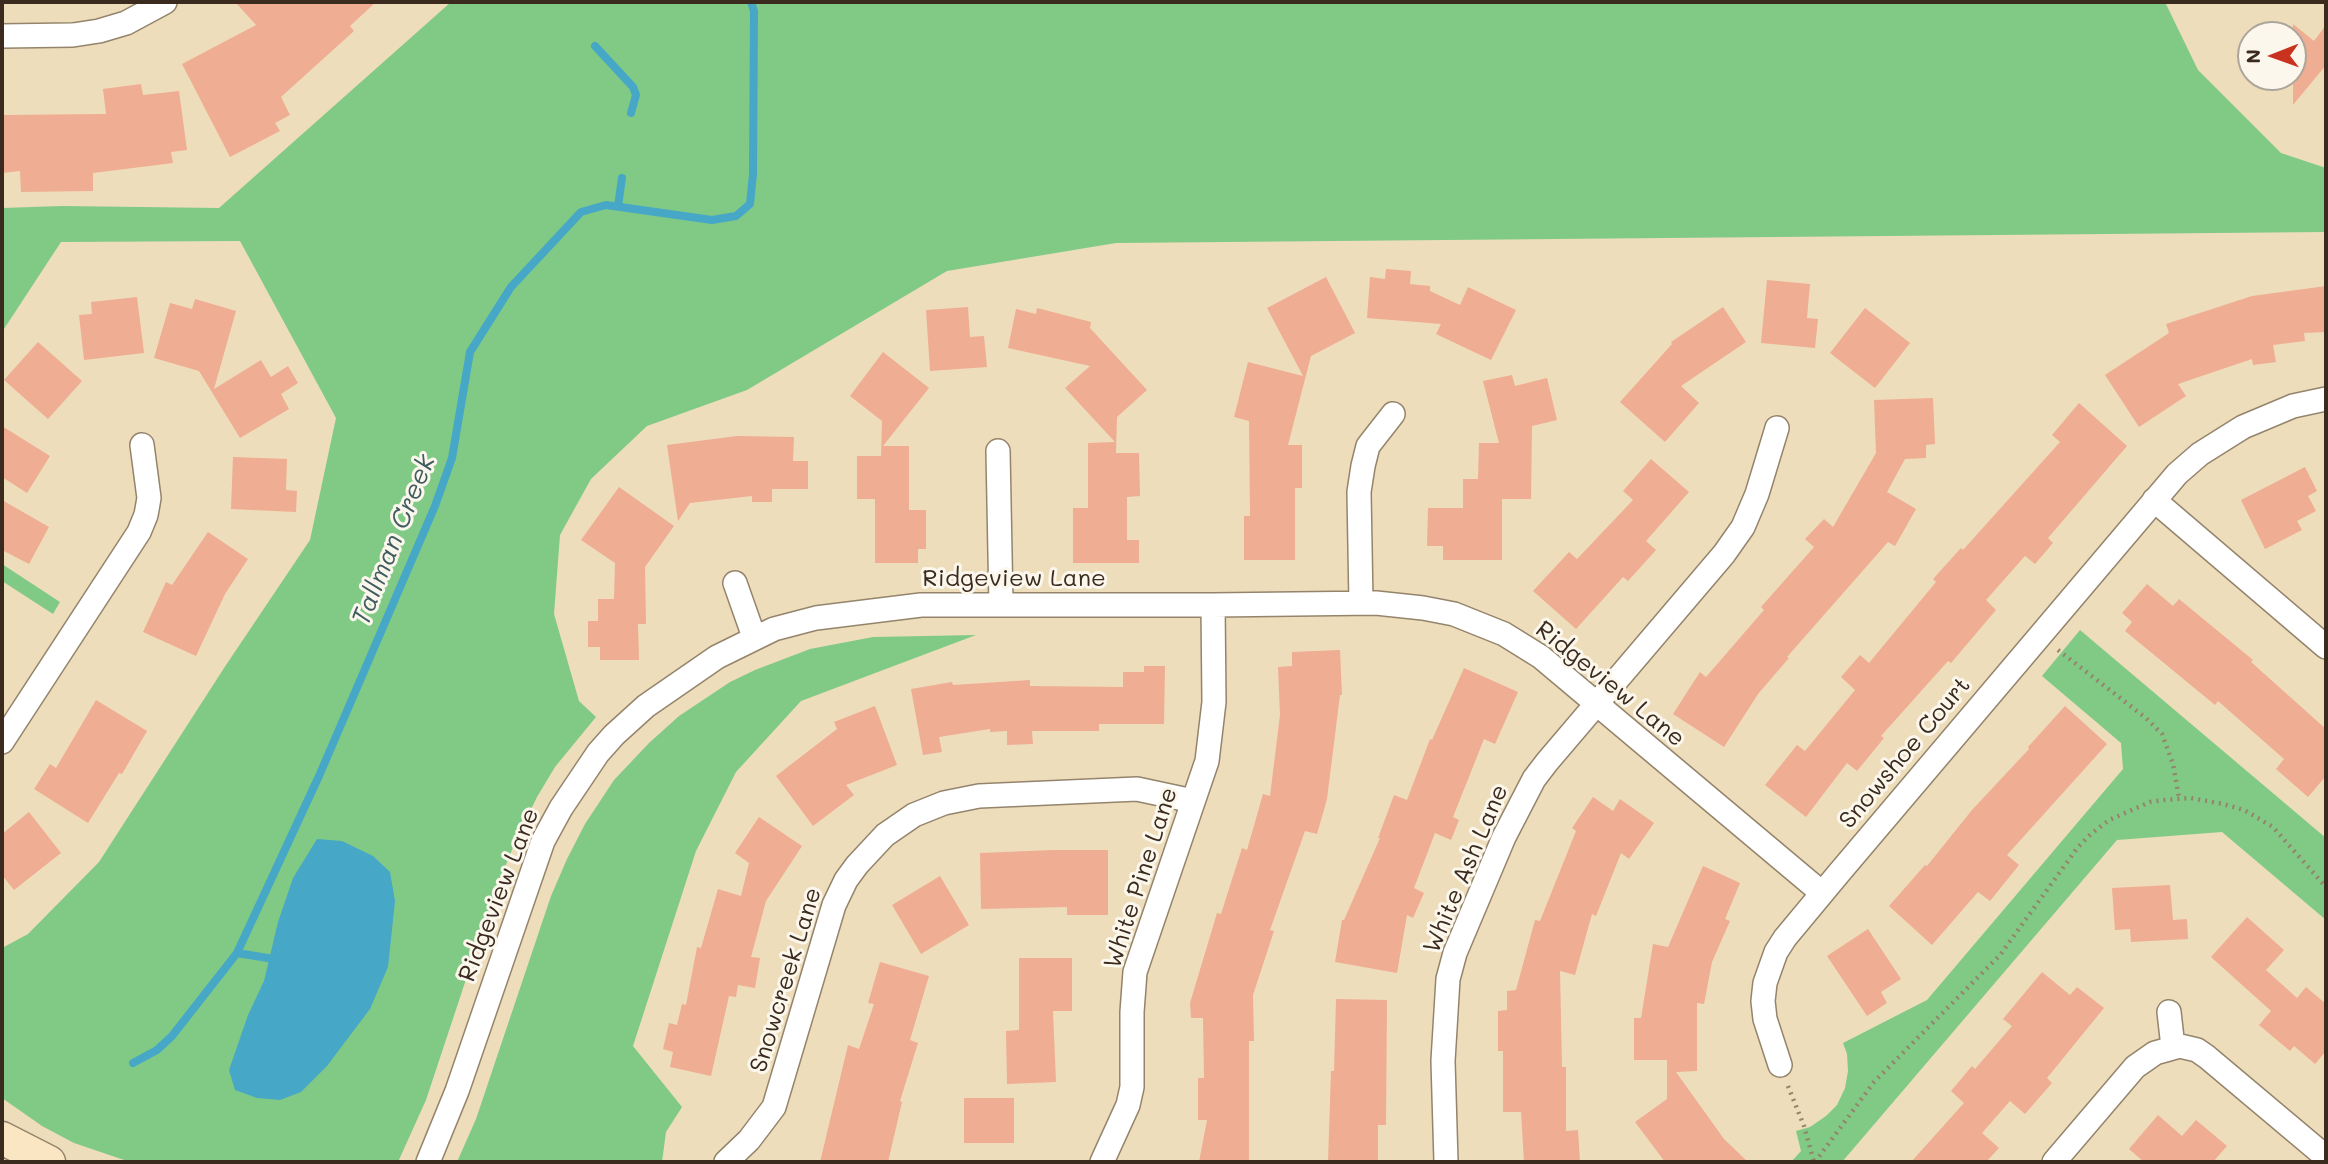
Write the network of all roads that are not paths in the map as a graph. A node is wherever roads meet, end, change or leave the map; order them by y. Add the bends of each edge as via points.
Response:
1 (165, 2) edge
2 (2, 36) edge
3 (2326, 399) edge
4 (1393, 414) dead end
5 (1777, 428) dead end
6 (142, 445) dead end
7 (998, 450) dead end
8 (2154, 500) junction
9 (735, 583) dead end
10 (1361, 603) junction
11 (1001, 605) junction
12 (1213, 606) junction
13 (754, 637) junction
14 (2326, 647) edge
15 (1596, 704) junction
16 (2, 742) edge
17 (1193, 801) junction
18 (1822, 893) junction
19 (2169, 1012) dead end
20 (2173, 1047) junction
21 (1780, 1065) road end
22 (2, 1138) edge
23 (2326, 1157) edge
24 (48, 1162) edge
25 (428, 1162) edge
26 (726, 1162) edge
27 (1102, 1162) edge
28 (1446, 1162) edge
29 (2054, 1162) edge

1 - 2 street via 126,23 99,31
3 - 8 street, Snowshoe Court via 2293,406 2227,436 2188,464
4 - 10 street via 1368,446 1363,466 1359,492
5 - 15 street, White Ash Lane via 1743,527
6 - 16 street via 149,498 139,532
7 - 11 street
8 - 14 street
8 - 18 street, Snowshoe Court
9 - 13 street
10 - 12 street, Ridgeview Lane
10 - 15 street, Ridgeview Lane via 1439,611 1487,626 1523,644
11 - 12 street, Ridgeview Lane
11 - 13 street, Ridgeview Lane via 865,610 793,623
12 - 17 street, White Pine Lane via 1212,730
13 - 25 street, Ridgeview Lane via 700,668 630,720 598,753 561,808 537,857
15 - 18 street, Ridgeview Lane
15 - 28 street, White Ash Lane via 1528,789 1455,953 1444,1007
17 - 26 street, Snowcreek Lane via 1137,789 979,796 914,815 886,835 857,865 834,905 774,1107
17 - 27 street, White Pine Lane via 1135,972 1132,1087
18 - 21 street, Snowshoe Court via 1776,953 1765,983 1765,1019
19 - 20 street
20 - 23 street via 2187,1047 2207,1057
20 - 29 street via 2135,1067
22 - 24 street

